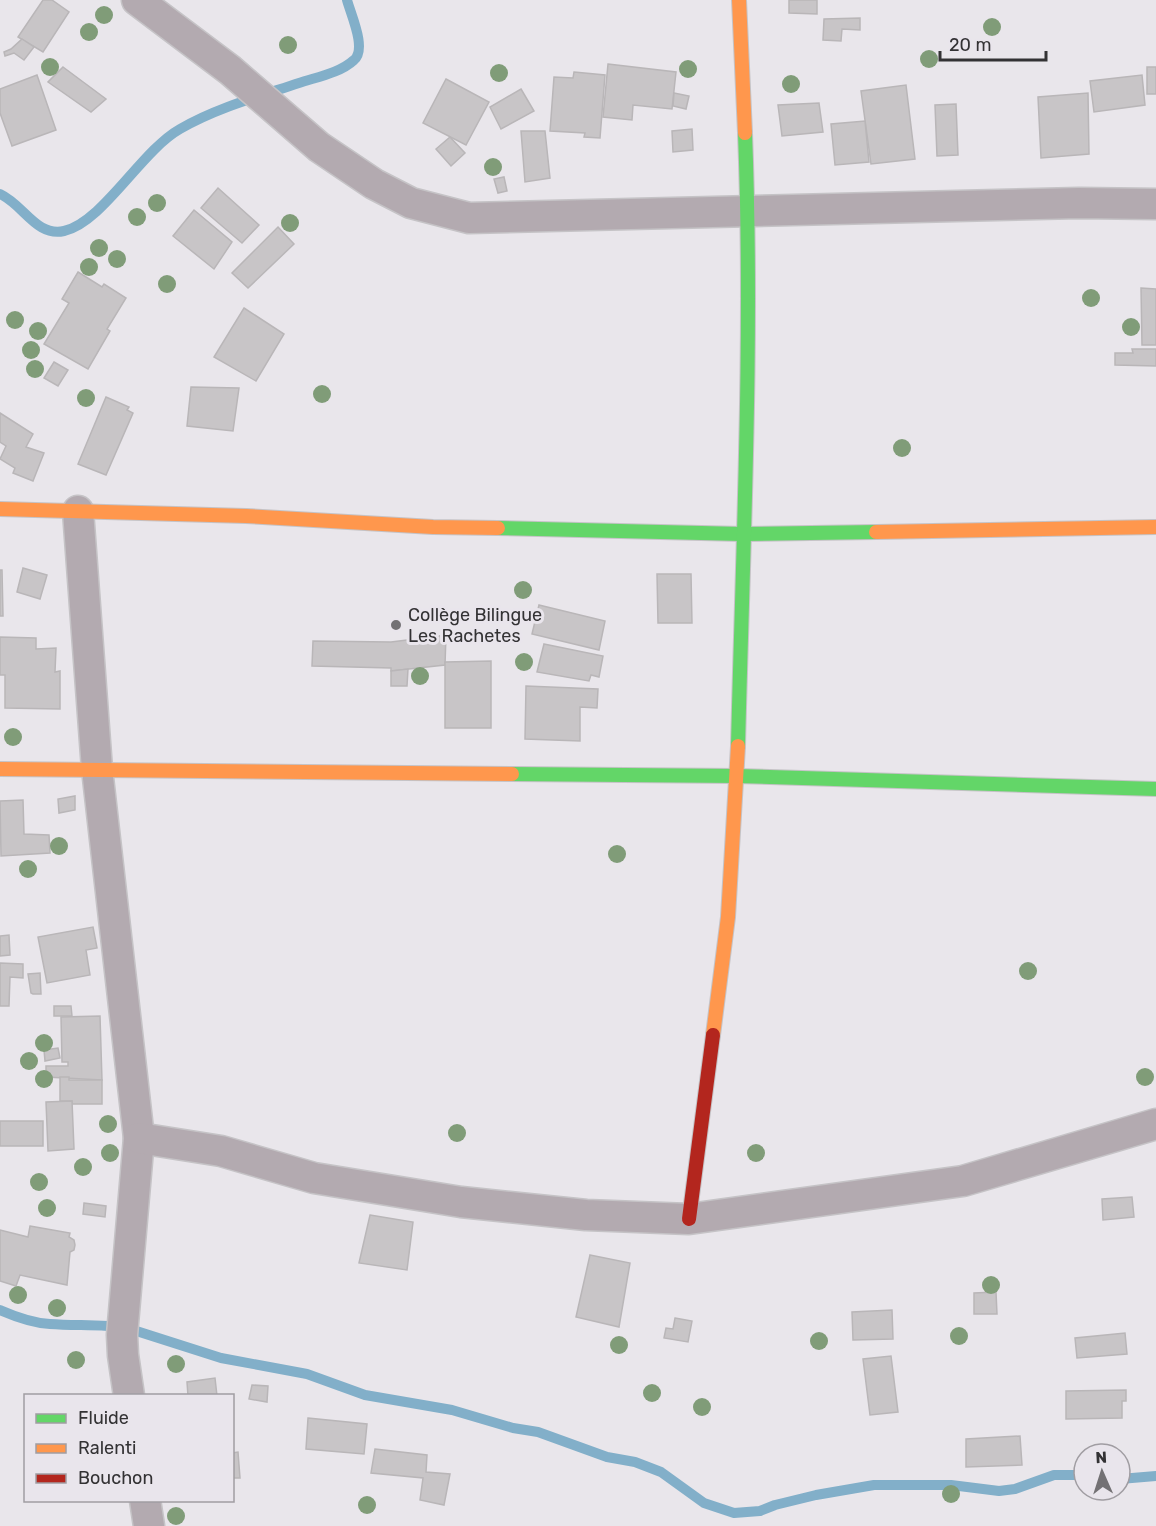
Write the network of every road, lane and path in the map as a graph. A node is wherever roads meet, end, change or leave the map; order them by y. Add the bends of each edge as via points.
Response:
1 (137, 0) edge
2 (739, 0) edge
3 (1156, 204) edge
4 (748, 210) junction
5 (0, 509) edge
6 (78, 511) junction
7 (1156, 527) edge
8 (742, 534) junction
9 (97, 769) junction
10 (0, 770) edge
11 (737, 776) junction
12 (1156, 789) edge
13 (1156, 1124) edge
14 (139, 1138) junction
15 (689, 1219) junction
16 (129, 1394) edge
17 (146, 1502) edge
18 (149, 1526) edge

1 - 4 street via 230,70 319,147 374,184 411,203 469,218
2 - 4 street
3 - 4 street
4 - 8 street
5 - 6 street
6 - 8 street via 433,527
6 - 9 street
7 - 8 street
8 - 11 street
9 - 10 street
9 - 11 street
9 - 14 street
11 - 12 street
11 - 15 street via 728,917
13 - 15 street via 963,1181
14 - 15 street via 220,1151 315,1178 461,1202 586,1215
14 - 16 street via 122,1335
17 - 18 street

